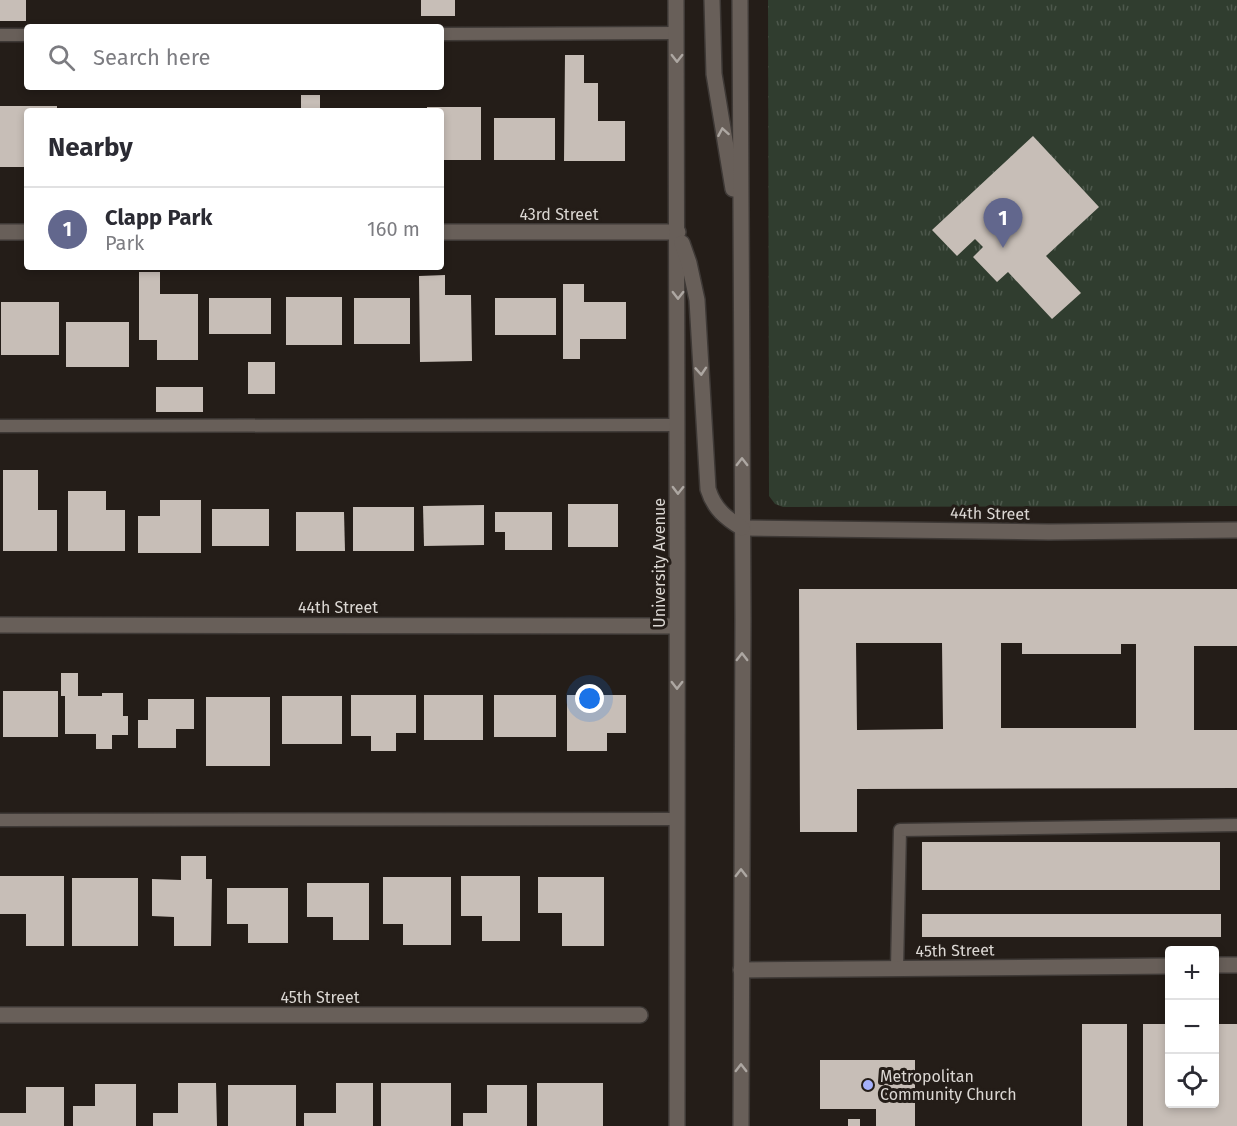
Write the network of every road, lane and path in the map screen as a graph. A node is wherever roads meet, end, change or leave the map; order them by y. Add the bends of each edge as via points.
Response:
1 (676, 0) edge
2 (712, 0) edge
3 (740, 0) edge
4 (676, 33) junction
5 (444, 34) edge
6 (0, 35) edge
7 (24, 35) edge
8 (740, 231) junction
9 (0, 232) edge
10 (24, 232) edge
11 (444, 232) edge
12 (678, 232) junction
13 (678, 425) junction
14 (0, 426) edge
15 (742, 528) junction
16 (1237, 530) edge
17 (0, 625) edge
18 (676, 626) junction
19 (677, 819) junction
20 (0, 820) edge
21 (1237, 825) edge
22 (1219, 965) edge
23 (1237, 965) edge
24 (1165, 966) edge
25 (897, 969) junction
26 (741, 970) junction
27 (0, 1015) edge
28 (640, 1016) dead end
29 (677, 1126) edge
30 (741, 1126) edge

1 - 4 main road, University Avenue
8 -> 2 main road via 714,74
3 - 8 main road
4 - 5 lane
4 -> 12 main road, University Avenue
6 - 7 lane
15 -> 8 main road
9 - 10 main road
11 - 12 main road, 43rd Street
12 -> 13 main road, University Avenue
12 -> 15 main road via 697,300 708,489 720,513
13 - 14 lane
13 -> 18 main road, University Avenue
15 - 16 main road, 44th Street
26 -> 15 main road
17 - 18 main road, 44th Street
18 -> 19 main road, University Avenue
19 - 20 lane
19 - 29 main road, University Avenue
21 - 25 lane via 900,830
22 - 23 main road
24 - 25 main road, 45th Street
25 - 26 main road, 45th Street
30 -> 26 main road
27 - 28 main road, 45th Street

